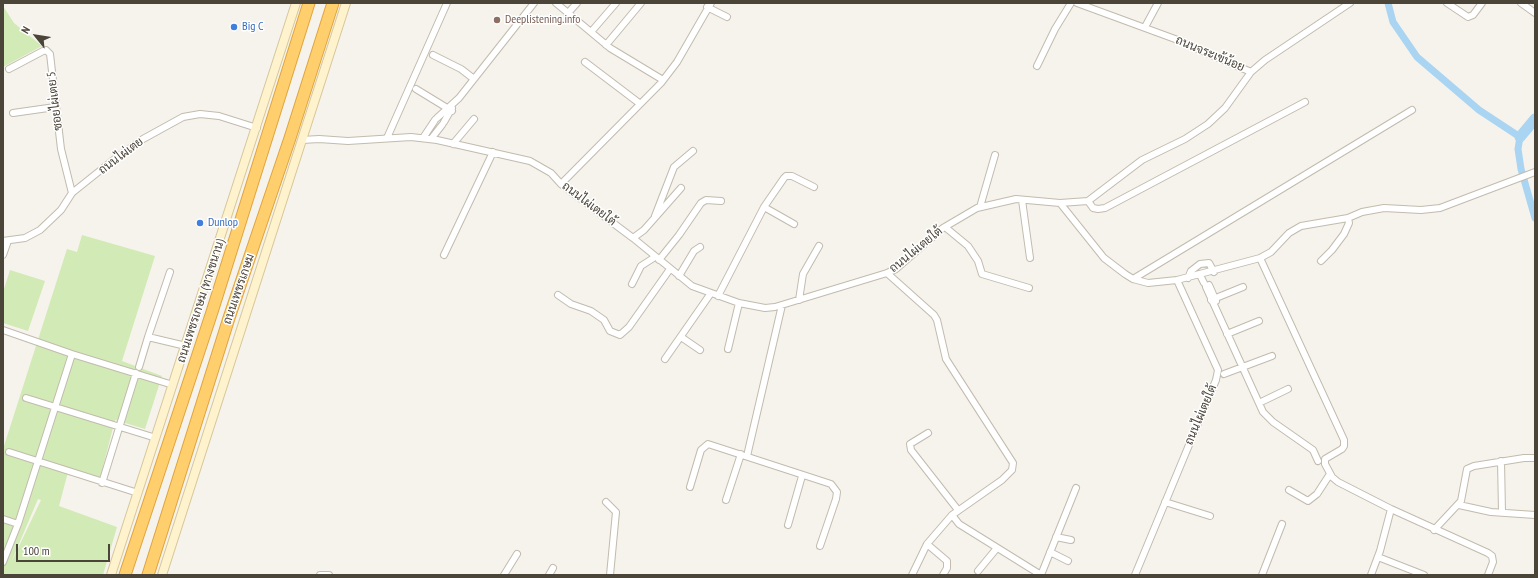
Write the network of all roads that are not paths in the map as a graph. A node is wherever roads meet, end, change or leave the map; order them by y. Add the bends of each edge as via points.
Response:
1 (296, 3) edge
2 (310, 3) edge
3 (333, 3) edge
4 (346, 3) edge
5 (447, 3) edge
6 (534, 3) edge
7 (556, 3) edge
8 (577, 3) edge
9 (616, 3) edge
10 (641, 3) edge
11 (1071, 3) edge
12 (1077, 3) edge
13 (1158, 3) edge
14 (1350, 3) edge
15 (1447, 3) edge
16 (1482, 3) edge
17 (1522, 3) edge
18 (709, 5) edge
19 (568, 13) junction
20 (1535, 13) edge
21 (728, 17) dead end
22 (1145, 27) junction
23 (591, 32) junction
24 (606, 45) junction
25 (433, 55) dead end
26 (585, 62) dead end
27 (1037, 66) dead end
28 (10, 69) dead end
29 (1251, 72) junction
30 (474, 79) junction
31 (663, 80) junction
32 (416, 89) dead end
33 (1305, 102) dead end
34 (639, 103) junction
35 (56, 107) junction
36 (451, 108) junction
37 (1412, 110) dead end
38 (13, 112) dead end
39 (474, 119) dead end
40 (257, 128) junction
41 (387, 138) junction
42 (423, 138) junction
43 (431, 139) junction
44 (302, 140) junction
45 (453, 144) junction
46 (693, 151) dead end
47 (493, 152) junction
48 (995, 155) dead end
49 (1535, 172) edge
50 (561, 184) junction
51 (814, 187) dead end
52 (681, 188) dead end
53 (72, 193) junction
54 (1022, 200) junction
55 (721, 201) dead end
56 (1088, 201) junction
57 (1060, 203) junction
58 (764, 207) junction
59 (980, 207) junction
60 (656, 216) junction
61 (1348, 218) junction
62 (794, 224) dead end
63 (945, 227) junction
64 (633, 238) junction
65 (5, 241) edge
66 (819, 246) dead end
67 (700, 247) dead end
68 (3, 255) edge
69 (444, 255) dead end
70 (657, 258) junction
71 (1030, 258) dead end
72 (1260, 258) junction
73 (1321, 261) dead end
74 (670, 269) junction
75 (170, 272) dead end
76 (1214, 272) junction
77 (887, 273) junction
78 (1202, 274) junction
79 (679, 276) junction
80 (1188, 278) junction
81 (1134, 279) junction
82 (1177, 280) junction
83 (632, 284) dead end
84 (1243, 286) dead end
85 (1029, 288) dead end
86 (710, 293) junction
87 (558, 295) dead end
88 (718, 296) junction
89 (1213, 299) junction
90 (799, 300) junction
91 (739, 303) junction
92 (782, 305) junction
93 (1259, 321) dead end
94 (3, 330) edge
95 (1227, 334) junction
96 (148, 337) junction
97 (681, 337) junction
98 (186, 346) junction
99 (700, 350) dead end
100 (728, 350) dead end
101 (72, 354) junction
102 (1272, 356) dead end
103 (665, 359) dead end
104 (1242, 368) junction
105 (138, 370) junction
106 (1224, 374) dead end
107 (173, 385) junction
108 (1288, 389) dead end
109 (26, 398) dead end
110 (1259, 403) junction
111 (55, 407) junction
112 (119, 427) junction
113 (928, 432) dead end
114 (156, 438) junction
115 (9, 452) dead end
116 (744, 455) junction
117 (1535, 458) edge
118 (1318, 461) dead end
119 (1501, 461) junction
120 (38, 462) junction
121 (1330, 474) junction
122 (802, 476) junction
123 (102, 483) junction
124 (690, 486) dead end
125 (1076, 488) dead end
126 (1289, 490) dead end
127 (138, 493) junction
128 (726, 500) dead end
129 (606, 502) dead end
130 (1165, 502) junction
131 (1459, 505) junction
132 (1391, 509) junction
133 (958, 510) junction
134 (1502, 512) junction
135 (952, 515) junction
136 (1535, 515) edge
137 (1210, 516) dead end
138 (3, 519) edge
139 (18, 524) junction
140 (1282, 524) dead end
141 (788, 525) dead end
142 (1434, 530) junction
143 (1056, 537) junction
144 (1071, 540) dead end
145 (927, 544) junction
146 (820, 546) dead end
147 (997, 548) junction
148 (1050, 552) junction
149 (517, 554) dead end
150 (1378, 557) junction
151 (1068, 561) dead end
152 (3, 562) edge
153 (553, 568) dead end
154 (978, 571) dead end
155 (111, 575) edge
156 (126, 575) edge
157 (148, 575) edge
158 (162, 575) edge
159 (320, 575) edge
160 (329, 575) edge
161 (504, 575) edge
162 (549, 575) edge
163 (610, 575) edge
164 (912, 575) edge
165 (943, 575) edge
166 (1041, 575) edge
167 (1135, 575) edge
168 (1262, 575) edge
169 (1371, 575) edge
170 (1424, 575) edge
171 (1488, 575) edge

1 - 40 main road, ถนนเพชรเกษม (ทางขนาน)
2 - 156 highway, ถนนเพชรเกษม
3 - 157 highway, ถนนเพชรเกษม via 229,318
4 - 44 main road
5 - 41 street
6 - 30 street
7 - 19 street
8 - 19 street
9 - 23 street
10 - 24 street
11 - 27 street
12 - 22 street, ถนนจระเข้น้อย
13 - 22 street
14 - 29 street, ถนนจระเข้น้อย
15 - 16 street via 1468,17 1473,15
17 - 20 street
18 - 21 street
18 - 31 street via 687,46
19 - 23 street
22 - 29 street, ถนนจระเข้น้อย
23 - 24 street
24 - 31 street
25 - 30 street via 462,69
26 - 34 street
28 - 35 street, ซอยไผ่เตย 5 via 43,51 49,52
29 - 56 street via 1225,108 1208,124 1142,160
30 - 36 street
31 - 34 street
32 - 36 street
33 - 56 street via 1105,208 1093,208
34 - 50 street
35 - 38 street
35 - 53 street, ซอยไผ่เตย 5 via 61,149
36 - 42 street via 436,119
36 - 43 street
37 - 81 street
39 - 45 street
40 - 53 street, ถนนไผ่เตย via 219,116 183,116 130,148
40 - 98 main road, ถนนเพชรเกษม (ทางขนาน)
41 - 42 street, ถนนไผ่เตยใต้
41 - 44 street, ถนนไผ่เตยใต้ via 348,141
42 - 43 street, ถนนไผ่เตยใต้
43 - 45 street, ถนนไผ่เตยใต้
44 - 158 main road
45 - 47 street, ถนนไผ่เตยใต้
46 - 60 street via 674,167
47 - 50 street, ถนนไผ่เตยใต้ via 530,161 551,174
47 - 69 street
48 - 59 street
49 - 61 street via 1440,208 1384,208 1362,212
50 - 64 street, ถนนไผ่เตยใต้
51 - 58 street via 797,178 786,176
52 - 60 street
53 - 65 street, ถนนไผ่เตย via 61,210 40,230 25,238
54 - 57 street, ถนนไผ่เตยใต้
54 - 59 street, ถนนไผ่เตยใต้
54 - 71 street
55 - 70 street via 701,202 679,236
56 - 57 street, ถนนไผ่เตยใต้
57 - 81 street via 1104,258
58 - 62 street
58 - 88 street
59 - 63 street, ถนนไผ่เตยใต้
60 - 64 street
61 - 72 street via 1301,226 1289,233 1271,252
61 - 73 street via 1349,223 1344,234
63 - 77 street, ถนนไผ่เตยใต้ via 896,269
63 - 85 street via 968,246 978,261 982,274
64 - 70 street, ถนนไผ่เตยใต้
65 - 68 street
66 - 90 street via 803,274
67 - 79 street via 694,251
70 - 74 street, ถนนไผ่เตยใต้
70 - 83 street via 641,266
72 - 76 street
72 - 121 street via 1344,440 1342,449 1325,459
74 - 79 street, ถนนไผ่เตยใต้
74 - 87 street via 629,327 620,335 610,331 604,320 591,311 571,304
75 - 96 street
76 - 78 street
76 - 80 street via 1209,263 1200,264 1191,271
77 - 90 street, ถนนไผ่เตยใต้
77 - 133 street via 934,315 946,359 1012,463 1012,470 1002,480
78 - 80 street
78 - 89 street
79 - 86 street, ถนนไผ่เตยใต้ via 692,286
80 - 82 street
81 - 82 street via 1148,283
82 - 130 street, ถนนไผ่เตยใต้ via 1218,370
84 - 89 street
86 - 88 street, ถนนไผ่เตยใต้
86 - 97 street
88 - 91 street, ถนนไผ่เตยใต้
89 - 95 street via 1218,306 1217,310
90 - 92 street, ถนนไผ่เตยใต้
91 - 92 street, ถนนไผ่เตยใต้ via 765,308
91 - 100 street
92 - 116 street
93 - 95 street
94 - 101 street
95 - 104 street
96 - 98 street
96 - 105 street
97 - 99 street
97 - 103 street
98 - 107 main road, ถนนเพชรเกษม (ทางขนาน)
101 - 105 street
101 - 111 street
102 - 104 street
104 - 106 street
104 - 110 street
105 - 107 street
105 - 112 street
107 - 114 main road, ถนนเพชรเกษม (ทางขนาน)
108 - 110 street
109 - 111 street
110 - 118 street via 1267,418 1313,450
111 - 112 street
111 - 120 street
112 - 114 street
112 - 123 street
113 - 133 street via 910,447
114 - 127 main road, ถนนเพชรเกษม (ทางขนาน)
115 - 120 street
116 - 122 street
116 - 124 street via 714,445 704,446
116 - 128 street
117 - 119 street
119 - 131 street via 1467,469
119 - 134 street
120 - 123 street
120 - 139 street
121 - 126 street via 1317,494 1308,501
121 - 132 street via 1338,482
122 - 141 street
122 - 146 street via 831,484 837,492
123 - 127 street
125 - 143 street
127 - 155 main road, ถนนเพชรเกษม (ทางขนาน)
129 - 163 street via 616,512
130 - 137 street
130 - 167 street, ถนนไผ่เตยใต้
131 - 134 street via 1482,511
131 - 142 street
132 - 142 street
132 - 150 street
133 - 135 street
134 - 136 street
135 - 145 street
135 - 147 street via 959,524
138 - 139 street
139 - 152 street
140 - 168 street
142 - 171 street via 1492,556 1493,562
143 - 144 street
143 - 148 street
145 - 164 street
145 - 165 street via 947,561 948,568
147 - 154 street
147 - 166 street
148 - 151 street
148 - 166 street
149 - 161 street
150 - 169 street
150 - 170 street
153 - 162 street
159 - 160 street

